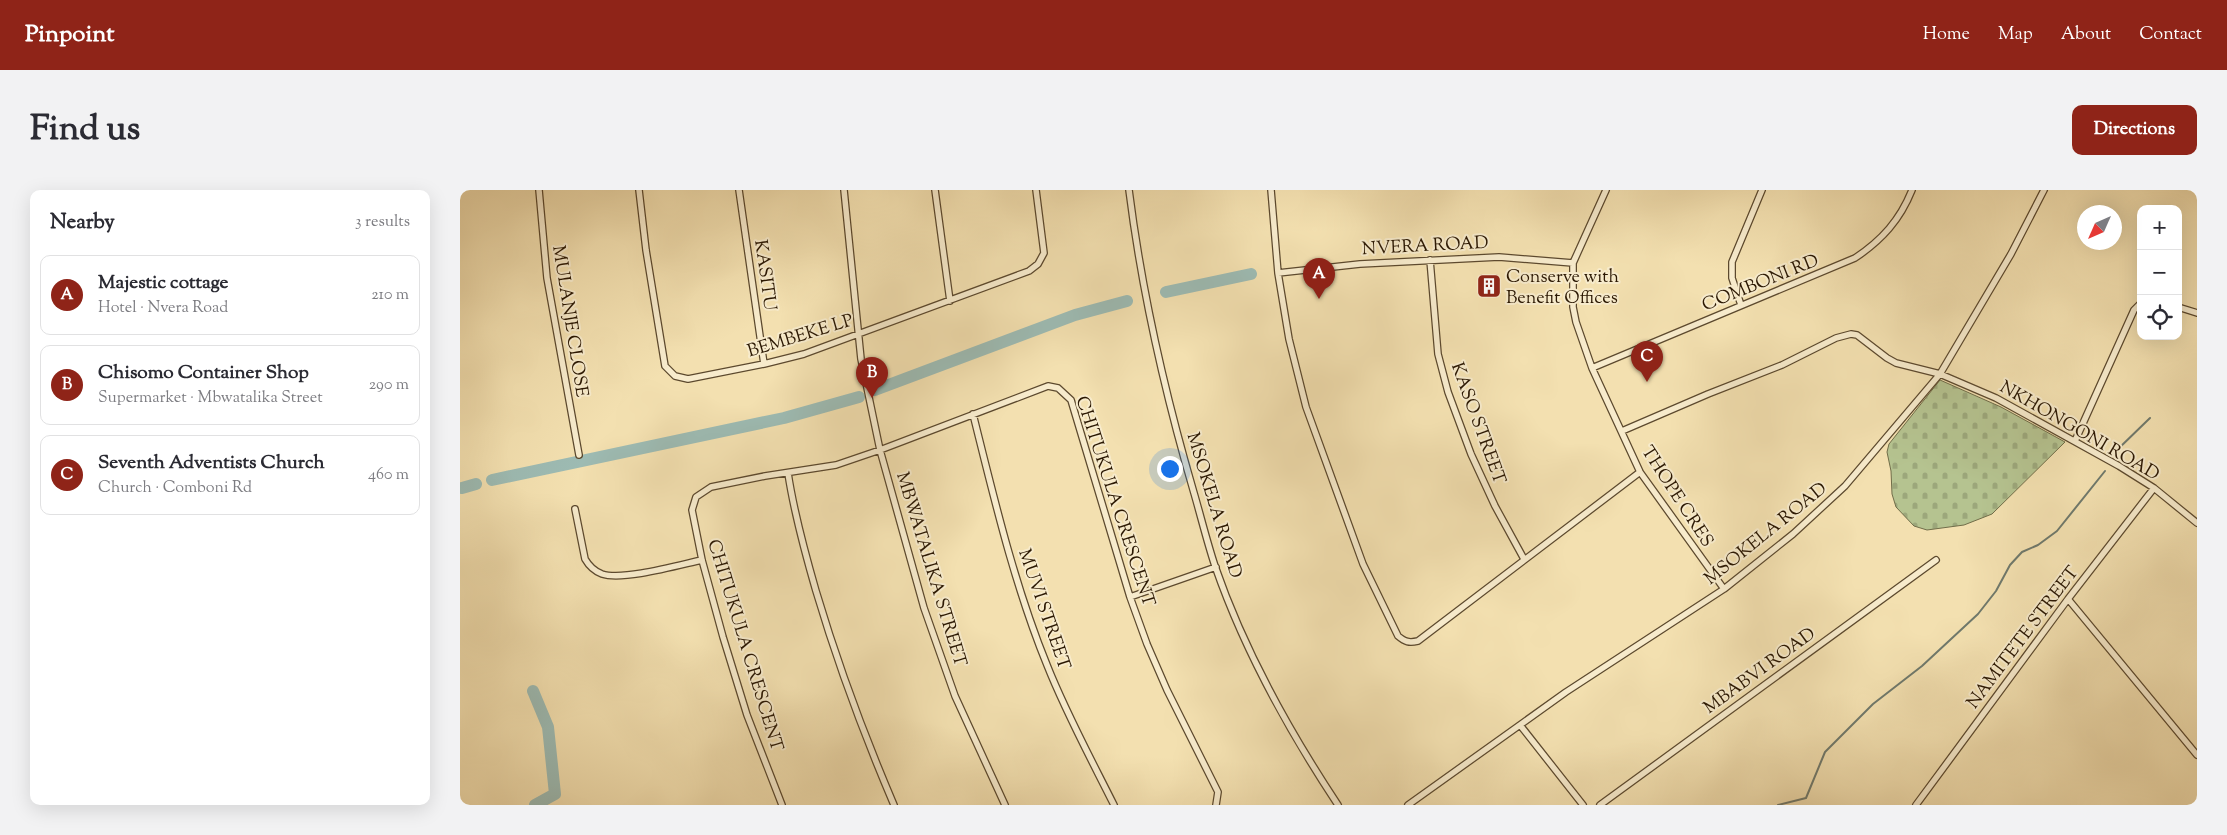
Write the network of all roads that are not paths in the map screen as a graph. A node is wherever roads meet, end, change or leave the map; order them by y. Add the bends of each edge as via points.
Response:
1 (539, 190) edge
2 (639, 190) edge
3 (739, 190) edge
4 (844, 190) edge
5 (934, 190) edge
6 (1036, 190) edge
7 (1129, 190) edge
8 (1271, 190) edge
9 (1606, 190) edge
10 (1762, 190) edge
11 (1912, 190) edge
12 (2044, 190) edge
13 (1430, 260) junction
14 (1573, 263) junction
15 (1278, 272) junction
16 (950, 301) junction
17 (1741, 305) junction
18 (2137, 307) edge
19 (2182, 308) edge
20 (2197, 313) edge
21 (859, 333) junction
22 (764, 364) junction
23 (1592, 368) junction
24 (1940, 374) junction
25 (973, 414) junction
26 (1622, 431) junction
27 (2075, 441) junction
28 (880, 450) junction
29 (579, 455) dead end
30 (1640, 472) junction
31 (788, 474) junction
32 (2154, 488) junction
33 (575, 510) dead end
34 (2197, 523) edge
35 (1524, 559) junction
36 (702, 560) junction
37 (1936, 560) dead end
38 (1216, 567) junction
39 (1724, 589) junction
40 (1130, 597) junction
41 (2068, 599) junction
42 (1520, 725) junction
43 (2197, 755) edge
44 (782, 805) edge
45 (894, 805) edge
46 (1005, 805) edge
47 (1114, 805) edge
48 (1216, 805) edge
49 (1338, 805) edge
50 (1408, 805) edge
51 (1583, 805) edge
52 (1600, 805) edge
53 (1916, 805) edge

1 - 29 street, MULANJE CLOSE via 547,278
2 - 22 street, BEMBEKE LP via 650,280 665,366 669,372 680,378 698,378
3 - 22 street, KASITU
4 - 21 street, MBWATALIKA STREET
5 - 16 street
6 - 16 street, BEMBEKE LP via 1044,246 1038,264 1013,278
7 - 38 street, MSOKELA ROAD via 1147,305 1168,401
8 - 15 street
9 - 14 street, THOPE CRES
10 - 17 street via 1732,262 1732,278
11 - 17 street, COMBONI RD via 1894,224 1855,258
12 - 24 street, MSOKELA ROAD via 2011,254
13 - 14 street, NVERA ROAD via 1499,256
13 - 15 street, NVERA ROAD
13 - 35 street, KASO STREET via 1438,354 1448,392 1471,454
14 - 23 street, THOPE CRES via 1573,307
15 - 35 street via 1289,339 1306,407 1363,564 1398,636 1410,643 1418,641
16 - 21 street, BEMBEKE LP
17 - 23 street, COMBONI RD
18 - 27 street
19 - 20 street
21 - 22 street, BEMBEKE LP via 804,354
21 - 28 street, MBWATALIKA STREET via 861,359
23 - 26 street, THOPE CRES
24 - 26 street, NKHONGONI ROAD via 1887,358 1851,334
24 - 27 street, NKHONGONI ROAD via 1996,398
24 - 39 street, MSOKELA ROAD via 1845,486
25 - 28 street, CHITUKULA CRESCENT
25 - 40 street, CHITUKULA CRESCENT via 1048,386 1068,395
25 - 47 street, MUVI STREET via 1003,531 1035,634 1059,694
26 - 30 street, THOPE CRES
27 - 32 street, NKHONGONI ROAD
28 - 31 street, CHITUKULA CRESCENT via 836,465
28 - 46 street, MBWATALIKA STREET via 924,608 952,687
30 - 35 street
30 - 39 street, THOPE CRES
31 - 36 street, CHITUKULA CRESCENT via 720,486 699,494 692,510
31 - 45 street via 805,552 831,640 860,727
32 - 34 street, NKHONGONI ROAD
32 - 41 street, NAMITETE STREET
33 - 36 street via 585,559 589,566 602,574 622,576
36 - 44 street, CHITUKULA CRESCENT via 747,715
37 - 52 street, MBABVI ROAD
38 - 40 street
38 - 49 street, MSOKELA ROAD via 1266,682
39 - 42 street, MSOKELA ROAD
40 - 48 street, CHITUKULA CRESCENT via 1167,690 1218,792
41 - 43 street
41 - 53 street, NAMITETE STREET
42 - 50 street, MSOKELA ROAD
42 - 51 street

